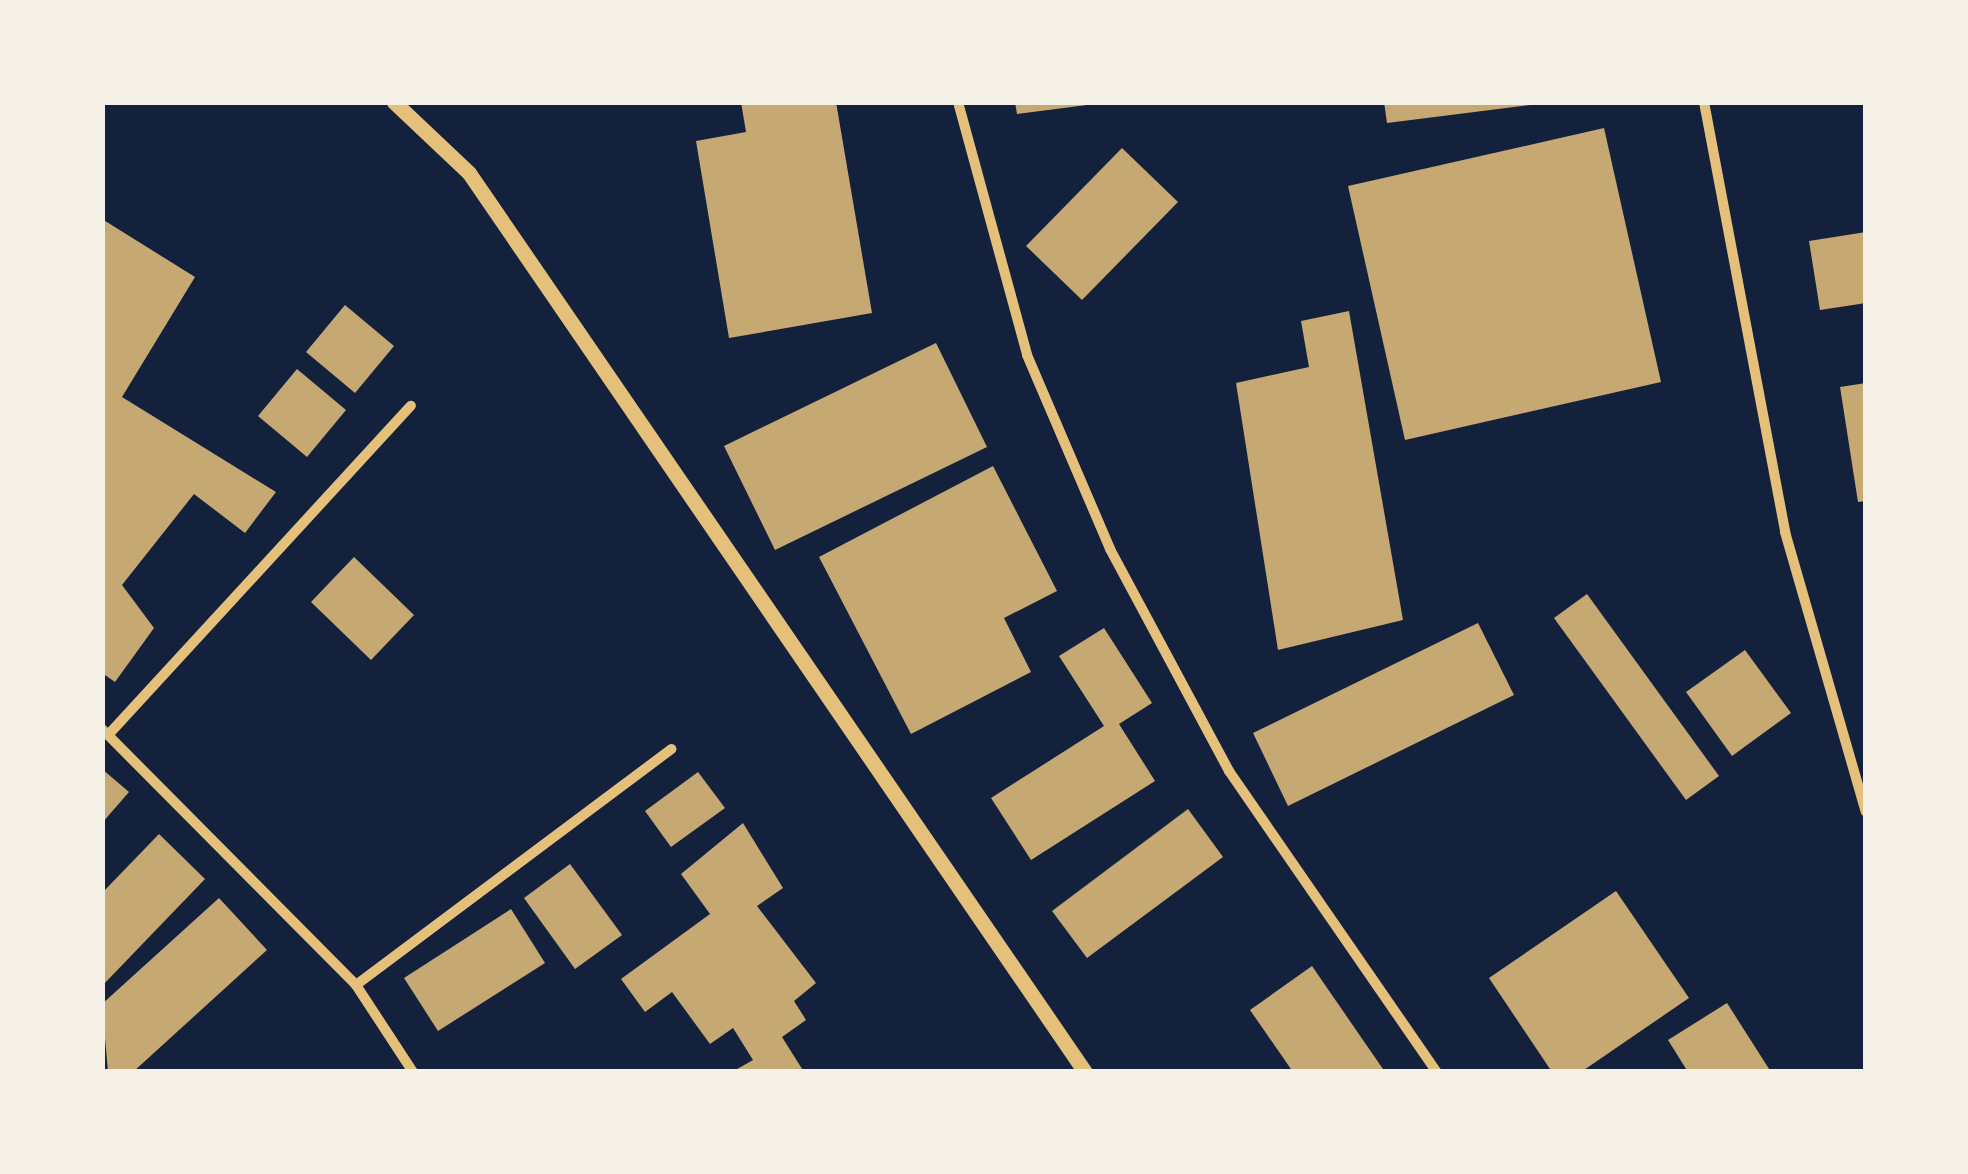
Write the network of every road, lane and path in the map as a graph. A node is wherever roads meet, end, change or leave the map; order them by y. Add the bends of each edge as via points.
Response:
1 (394, 102) edge
2 (958, 102) edge
3 (1704, 102) edge
4 (411, 406) dead end
5 (106, 731) edge
6 (671, 749) dead end
7 (1866, 812) edge
8 (356, 985) junction
9 (412, 1072) edge
10 (1085, 1072) edge
11 (1437, 1072) edge

1 - 10 street via 468,173
2 - 11 street via 1028,354 1110,549 1229,771
3 - 7 street via 1785,532
4 - 5 street
5 - 8 street
6 - 8 street
8 - 9 street

